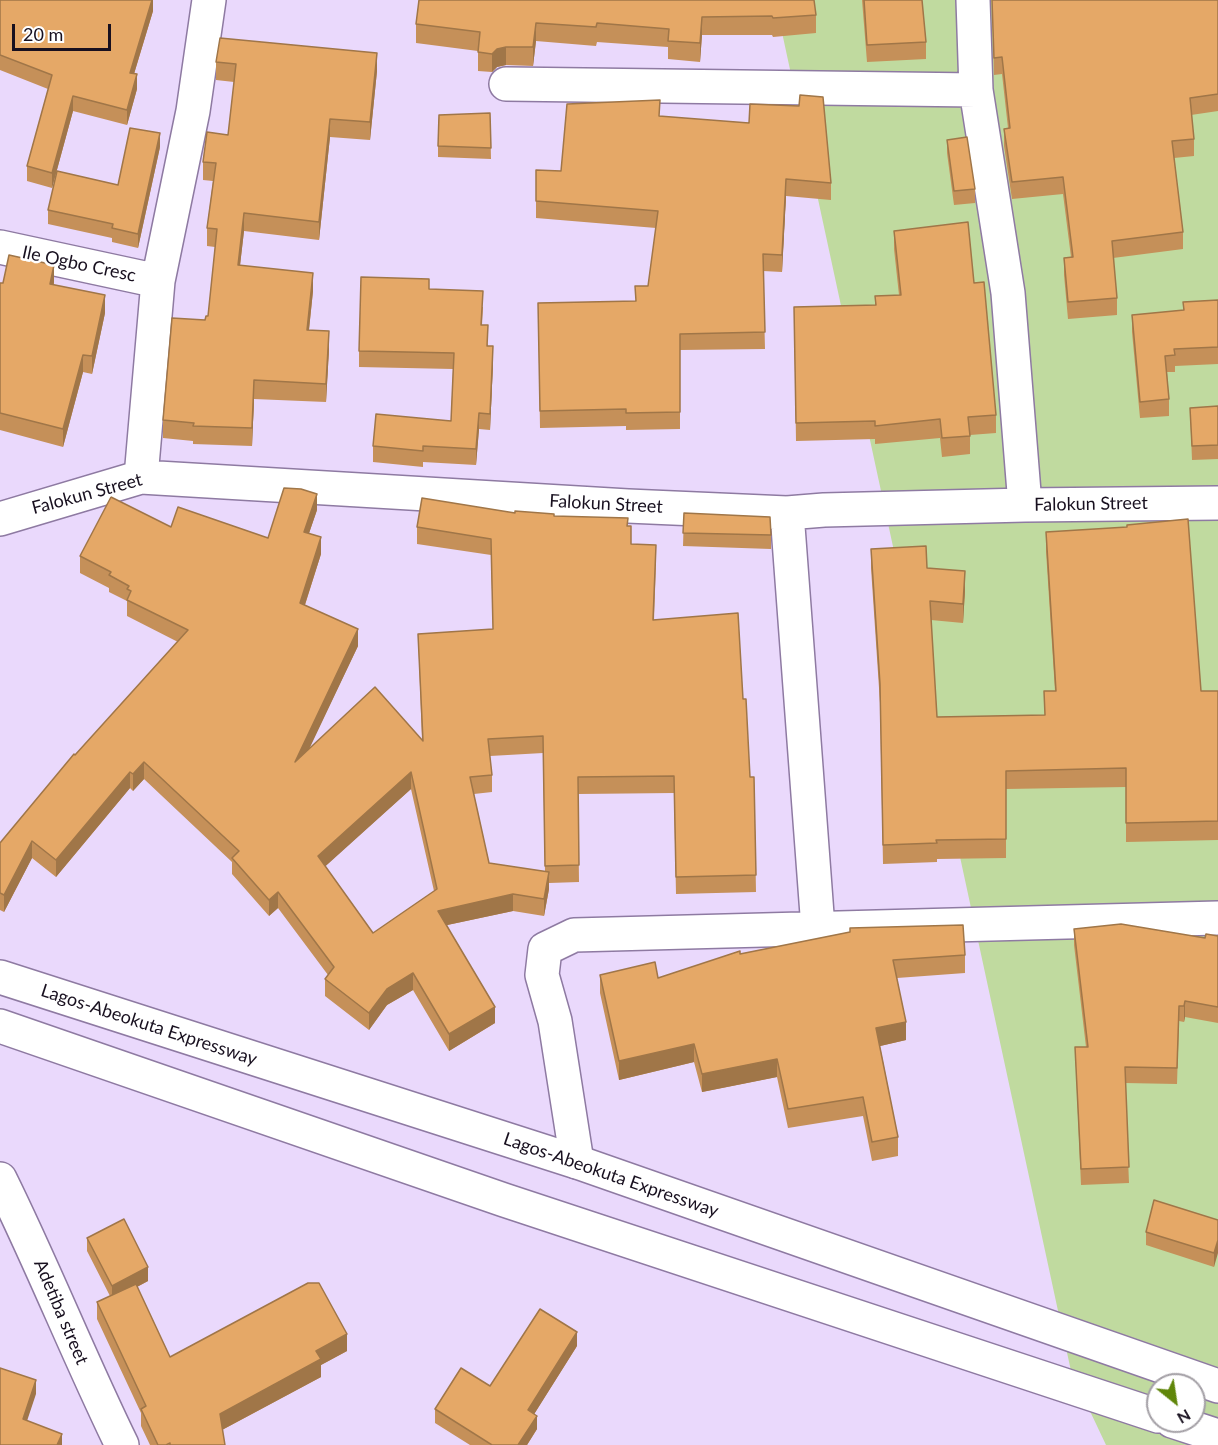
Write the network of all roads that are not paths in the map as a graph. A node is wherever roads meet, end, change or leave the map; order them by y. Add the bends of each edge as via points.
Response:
1 (209, 0) edge
2 (973, 0) edge
3 (506, 84) dead end
4 (976, 90) junction
5 (0, 247) edge
6 (158, 281) junction
7 (141, 477) junction
8 (1218, 503) edge
9 (1025, 505) junction
10 (788, 513) junction
11 (0, 519) edge
12 (1218, 918) edge
13 (818, 928) junction
14 (0, 977) edge
15 (0, 1026) edge
16 (577, 1162) junction
17 (0, 1179) edge
18 (1218, 1386) edge
19 (1146, 1412) edge
20 (122, 1445) edge

1 - 6 main road via 193,111
2 - 4 main road
3 - 4 main road
4 - 9 main road via 1008,292
5 - 6 main road, Ile Ogbo Cresc
6 - 7 main road
7 - 10 main road, Falokun Street
7 - 11 main road, Falokun Street
8 - 9 main road, Falokun Street
9 - 10 main road, Falokun Street
10 - 13 main road
12 - 13 main road
13 - 16 main road via 574,935 545,949 542,975 555,1021
14 - 16 main road, Lagos-Abeokuta Expressway
15 - 19 main road via 504,1200
16 - 18 main road, Lagos-Abeokuta Expressway
17 - 20 main road, Adetiba street

